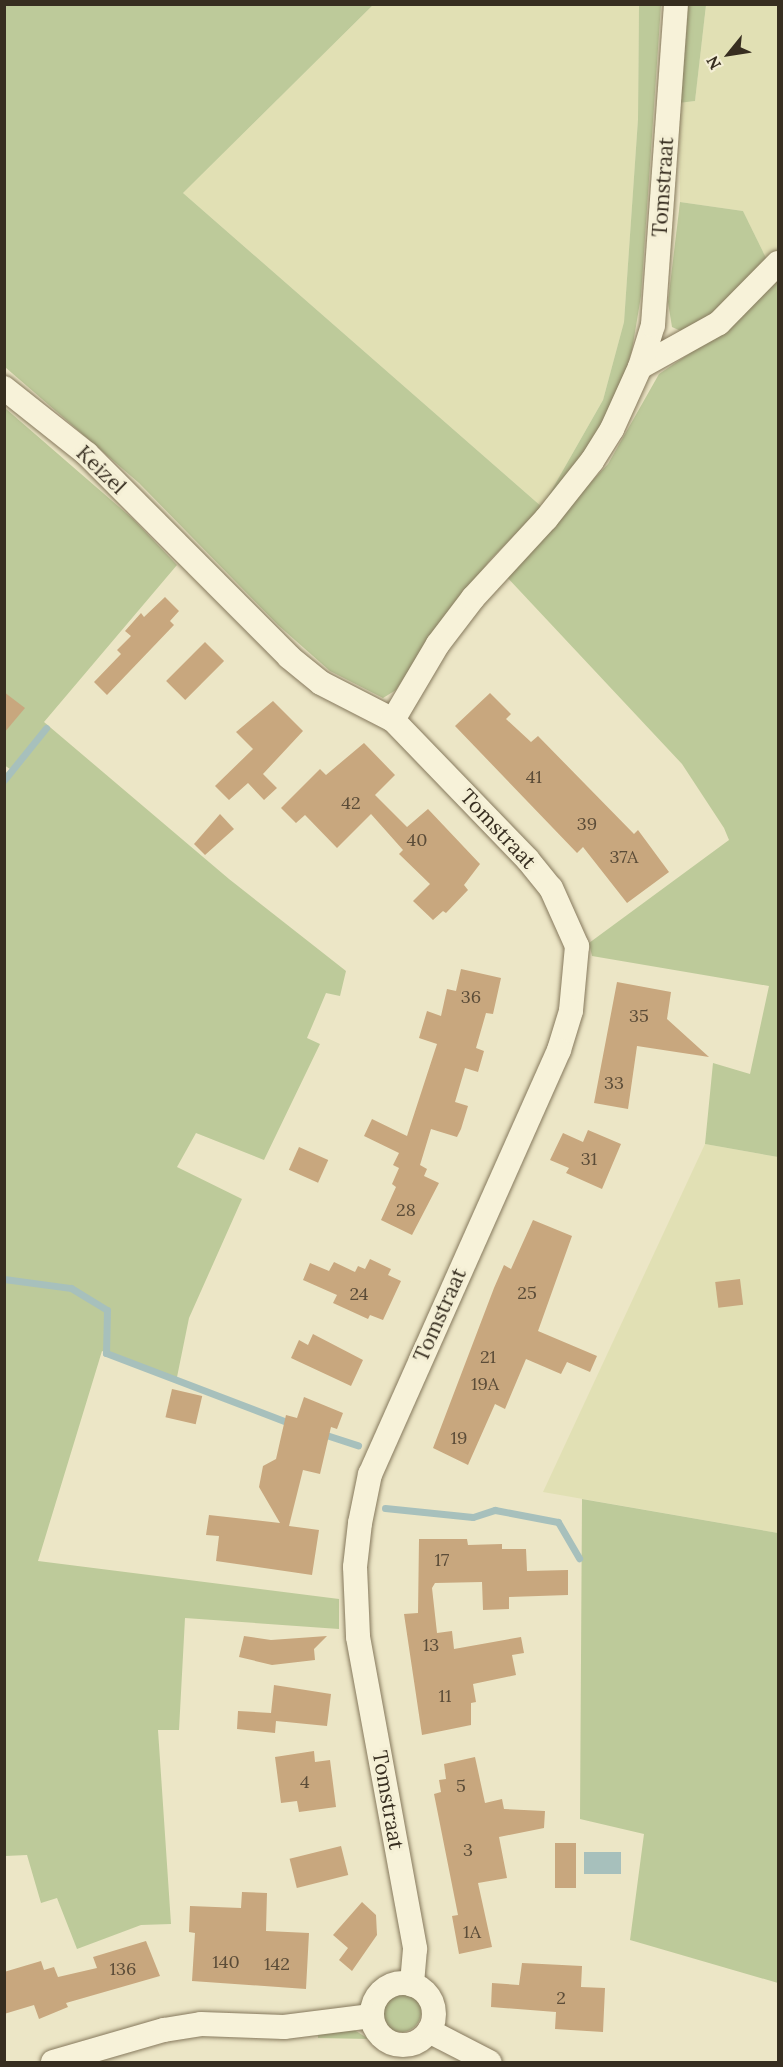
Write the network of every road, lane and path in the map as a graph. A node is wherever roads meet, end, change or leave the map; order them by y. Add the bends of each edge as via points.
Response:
1 (676, 4) edge
2 (778, 263) edge
3 (640, 367) junction
4 (4, 388) edge
5 (190, 560) joint
6 (393, 720) junction
7 (412, 1985) junction
8 (371, 2016) junction
9 (429, 2031) junction
10 (53, 2062) edge
11 (489, 2062) edge

1 - 3 street, Tomstraat via 653,325
2 - 3 street via 719,323
3 - 6 street, Tomstraat via 592,461 546,519 473,598 438,644
4 - 5 street, Keizel via 87,454
5 - 6 street, Tomstraat via 321,683
6 - 7 street, Tomstraat via 551,888 577,946 571,1011 559,1050 370,1474 360,1523 355,1567 358,1637 415,1949
7 - 8 street via 396,1984 381,1992
7 - 9 street via 432,2004
8 - 9 street via 377,2031 399,2045 414,2044
8 - 10 street via 284,2027 192,2026
9 - 11 street

